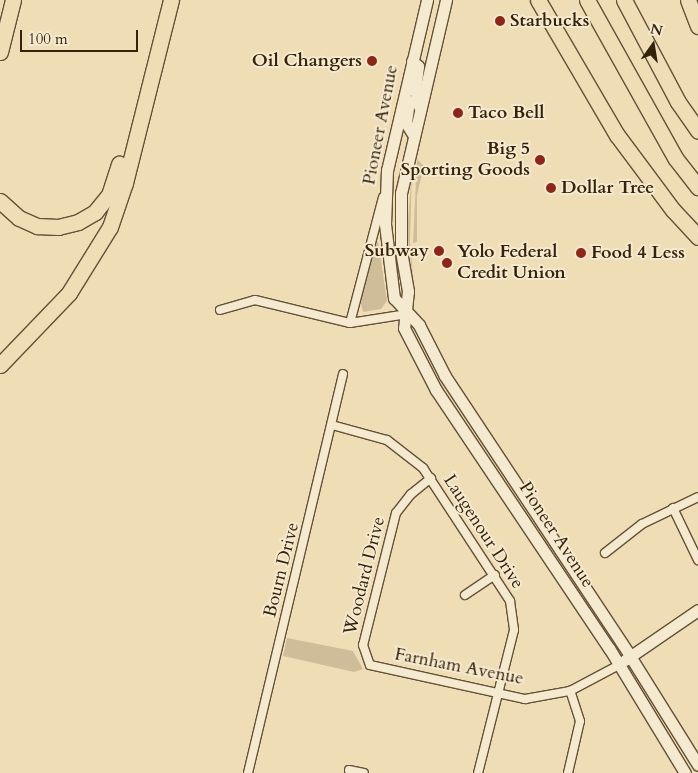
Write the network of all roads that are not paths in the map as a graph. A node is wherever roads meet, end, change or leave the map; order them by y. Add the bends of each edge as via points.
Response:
1 (13, 0) edge
2 (160, 0) edge
3 (170, 0) edge
4 (427, 0) edge
5 (446, 0) edge
6 (538, 0) edge
7 (587, 0) edge
8 (688, 0) edge
9 (625, 2) edge
10 (698, 26) edge
11 (0, 52) edge
12 (412, 61) junction
13 (405, 90) junction
14 (420, 108) junction
15 (698, 131) edge
16 (413, 134) junction
17 (698, 188) edge
18 (385, 190) junction
19 (0, 201) edge
20 (698, 237) edge
21 (220, 310) dead end
22 (407, 314) junction
23 (350, 323) junction
24 (0, 365) edge
25 (343, 374) dead end
26 (449, 408) junction
27 (332, 425) junction
28 (505, 465) junction
29 (431, 478) junction
30 (698, 496) edge
31 (673, 508) junction
32 (605, 553) dead end
33 (698, 560) edge
34 (495, 575) junction
35 (465, 595) dead end
36 (698, 610) edge
37 (630, 656) junction
38 (370, 665) joint
39 (619, 665) junction
40 (570, 691) junction
41 (498, 695) junction
42 (698, 765) edge
43 (349, 770) dead end
44 (248, 773) edge
45 (364, 773) edge
46 (478, 773) edge
47 (568, 773) edge
48 (686, 773) edge

1 - 11 highway
2 - 19 highway via 109,195 95,212 78,222 58,227 37,226 18,218
3 - 24 highway via 125,183 110,227 69,293
4 - 12 main road, Pioneer Avenue
5 - 14 main road, Pioneer Avenue
6 - 20 highway via 617,135 673,210
7 - 17 highway via 676,159
8 - 10 highway
9 - 15 highway via 678,102
12 - 13 main road, Pioneer Avenue
12 - 14 main road via 418,66 415,89
13 - 16 main road via 410,100 406,123
13 - 18 main road, Pioneer Avenue
14 - 16 main road, Pioneer Avenue
16 - 22 main road, Pioneer Avenue via 400,213 401,251 408,291
18 - 22 main road, Pioneer Avenue via 387,254 394,298
18 - 23 street
21 - 23 street via 255,300
22 - 23 street
22 - 26 main road, Pioneer Avenue via 404,328 418,360
22 - 28 main road, Pioneer Avenue via 419,325 445,376
25 - 27 street, Bourn Drive
26 - 28 main road via 460,413 495,465
26 - 39 main road, Pioneer Avenue
27 - 29 street, Laugenour Drive via 388,440 414,459
27 - 44 street, Bourn Drive
28 - 37 main road, Pioneer Avenue
29 - 34 street, Laugenour Drive
29 - 38 street, Woodard Drive via 403,502 392,524 363,645
30 - 31 street
31 - 32 street via 642,524
31 - 33 street
34 - 35 street
34 - 41 street, Laugenour Drive via 510,601 514,616
36 - 37 main road, Farnham Avenue
37 - 39 main road, Farnham Avenue
37 - 42 main road, Pioneer Avenue
38 - 41 street, Farnham Avenue
39 - 40 street, Farnham Avenue
39 - 48 main road, Pioneer Avenue
40 - 41 street, Farnham Avenue via 536,698
40 - 47 street via 580,721
41 - 46 street, Laugenour Drive
43 - 45 street

